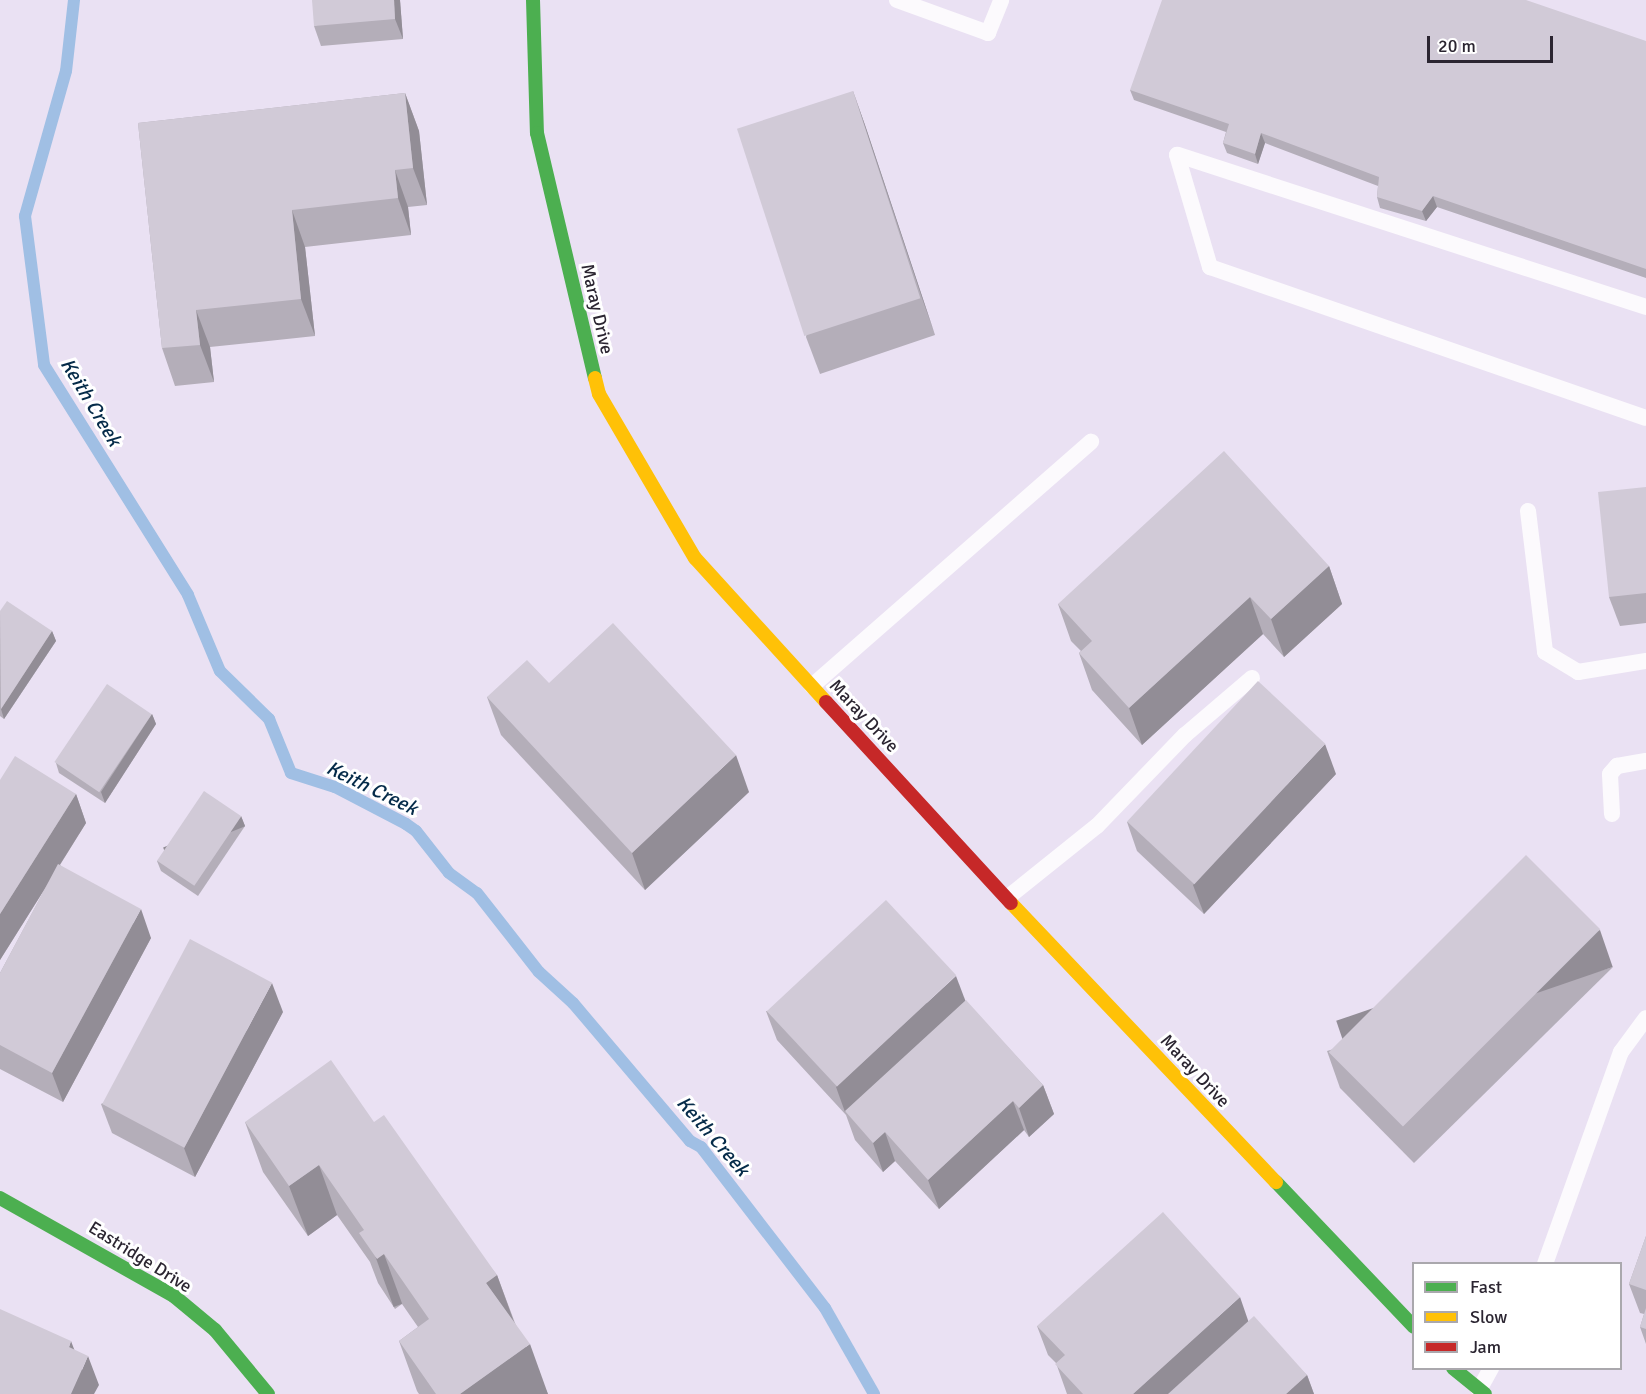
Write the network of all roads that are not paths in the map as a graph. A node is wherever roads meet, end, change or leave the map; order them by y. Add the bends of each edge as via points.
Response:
1 (533, 0) edge
2 (897, 0) edge
3 (1001, 0) edge
4 (938, 7) edge
5 (1646, 307) edge
6 (1646, 418) edge
7 (1091, 442) dead end
8 (1528, 512) dead end
9 (1646, 661) edge
10 (1252, 678) dead end
11 (812, 686) junction
12 (1646, 761) edge
13 (1612, 814) dead end
14 (1007, 898) junction
15 (1646, 1018) edge
16 (0, 1198) edge
17 (1545, 1262) edge
18 (1412, 1326) edge
19 (1455, 1370) edge
20 (1490, 1370) edge
21 (1482, 1392) edge
22 (268, 1394) edge

1 - 11 street, Maray Drive via 537,133 599,394 695,558
2 - 4 lane
3 - 4 lane via 988,33
5 - 6 lane via 1177,155 1210,267
7 - 11 lane
8 - 9 lane via 1545,652 1578,672
10 - 14 lane via 1185,735 1097,825
11 - 14 street, Maray Drive
12 - 13 lane via 1617,766 1610,774
14 - 18 street, Maray Drive
15 - 17 lane via 1621,1052
16 - 22 street, Eastridge Drive via 174,1296 215,1330
19 - 21 street
20 - 21 lane

